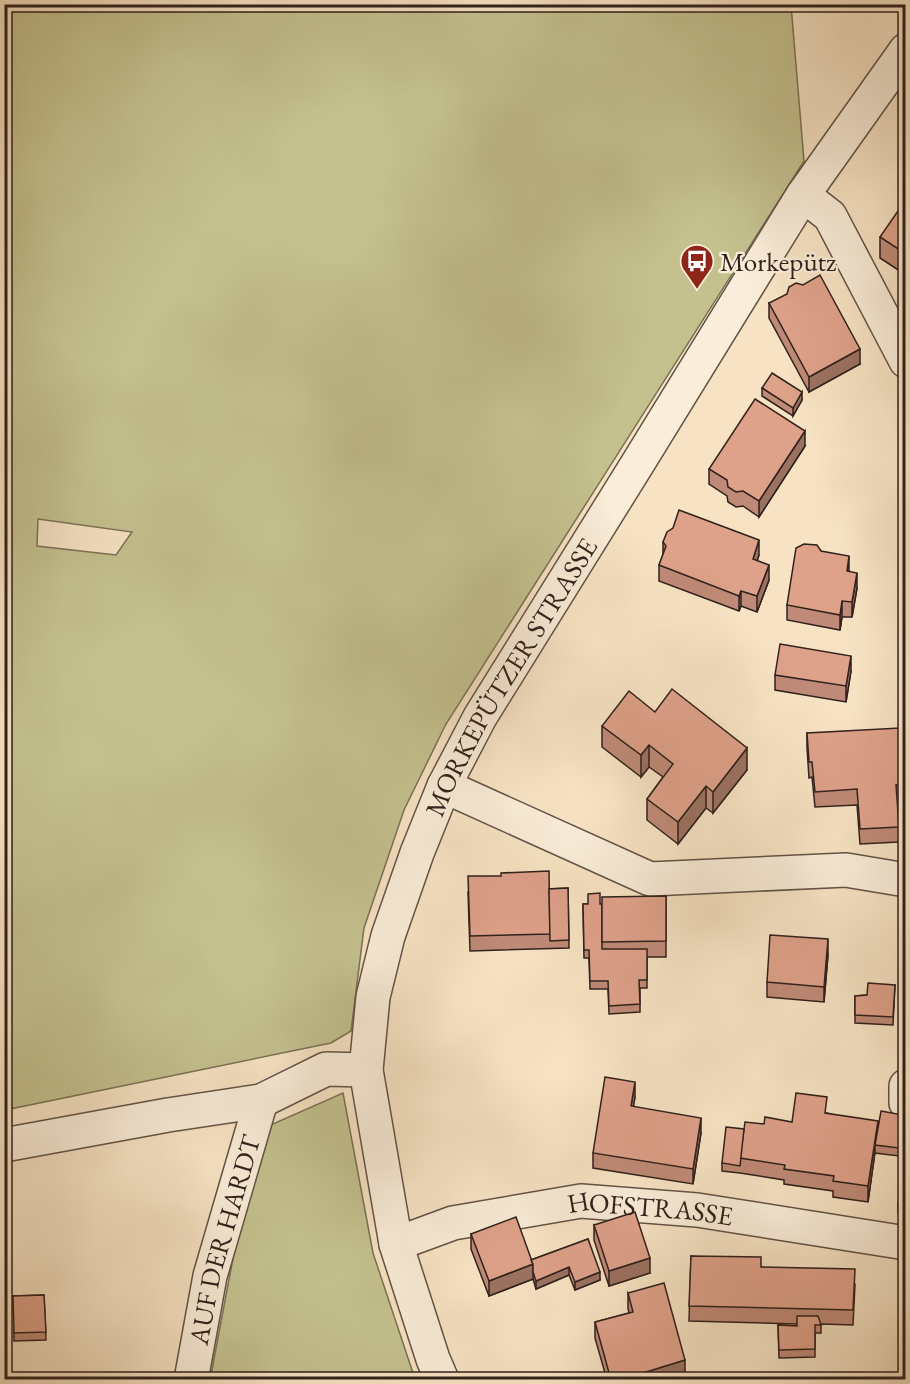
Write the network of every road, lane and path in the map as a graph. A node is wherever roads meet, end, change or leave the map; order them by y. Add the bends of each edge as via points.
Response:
1 (906, 50) edge
2 (803, 195) junction
3 (906, 361) edge
4 (444, 786) junction
5 (906, 880) edge
6 (366, 1070) junction
7 (906, 1086) edge
8 (261, 1101) junction
9 (906, 1103) edge
10 (4, 1145) edge
11 (906, 1243) edge
12 (396, 1244) junction
13 (190, 1380) edge
14 (442, 1380) edge

1 - 2 street, MORKEPÜTZER STRASSE
2 - 3 street via 830,216
2 - 4 street, MORKEPÜTZER STRASSE via 480,717
4 - 5 street via 650,879 846,870
4 - 6 street, MORKEPÜTZER STRASSE via 388,936 373,998
6 - 8 street, AUF DER HARDT via 326,1069
6 - 12 street, MORKEPÜTZER STRASSE
7 - 9 street
8 - 10 street, AUF DER HARDT
8 - 13 street, AUF DER HARDT via 210,1276
11 - 12 street, HOFSTRASSE via 697,1210 581,1201 453,1223
12 - 14 street, MORKEPÜTZER STRASSE

